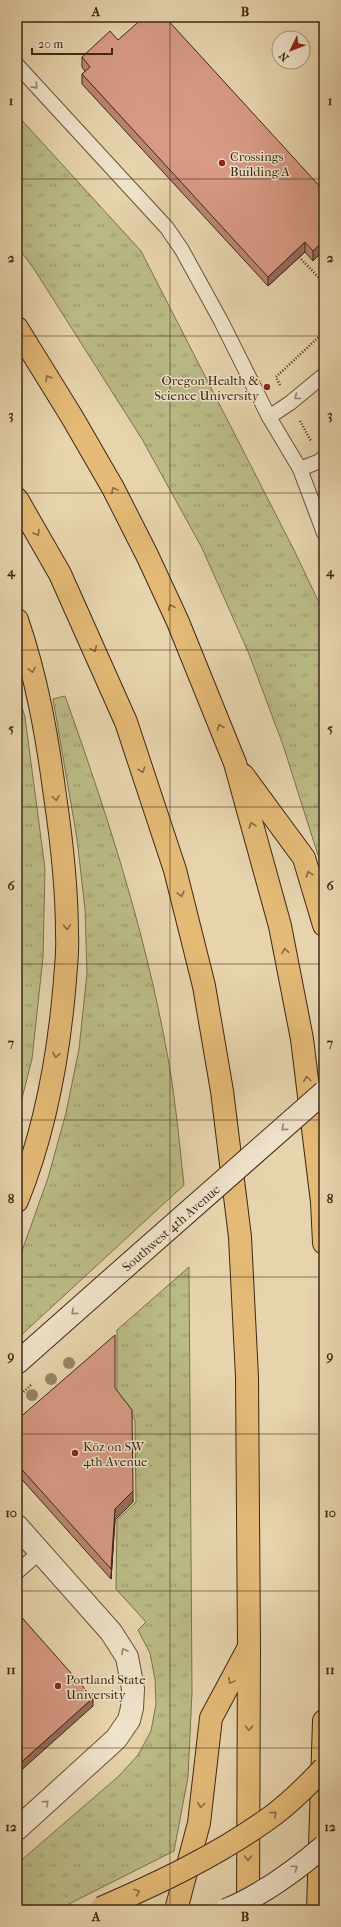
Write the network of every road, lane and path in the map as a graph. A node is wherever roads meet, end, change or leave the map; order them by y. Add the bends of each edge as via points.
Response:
1 (17, 65) edge
2 (300, 257) edge
3 (324, 283) edge
4 (17, 328) edge
5 (23, 339) edge
6 (324, 375) edge
7 (268, 417) junction
8 (324, 456) edge
9 (300, 469) junction
10 (17, 499) edge
11 (324, 533) edge
12 (17, 620) edge
13 (235, 763) junction
14 (324, 925) edge
15 (324, 1092) edge
16 (17, 1201) edge
17 (324, 1243) edge
18 (17, 1362) edge
19 (17, 1526) edge
20 (40, 1552) junction
21 (17, 1572) edge
22 (249, 1647) junction
23 (324, 1721) edge
24 (324, 1768) edge
25 (17, 1829) edge
26 (324, 1846) edge
27 (99, 1909) edge
28 (176, 1910) edge
29 (226, 1910) edge
30 (248, 1910) edge
31 (318, 1910) edge

1 -> 7 lane via 167,228 221,321
2 - 3 path
4 - 5 highway
13 -> 5 highway via 178,622 147,555 72,416
6 -> 7 lane
7 - 9 lane
8 - 9 lane via 320,461
9 - 11 lane
10 -> 22 highway via 60,574 126,722 175,870 204,986 222,1091 240,1237 247,1377
12 -> 16 highway via 29,655 47,732 65,864 68,937 62,1016 53,1074 40,1131
14 -> 13 highway via 304,858
17 -> 13 highway via 322,1202 302,1039 280,926
15 -> 18 street, Southwest 4th Avenue, bridge
19 - 20 street
20 - 21 lane
25 -> 20 street via 116,1739 129,1720 132,1708 130,1668 122,1648 111,1632
22 -> 28 highway via 211,1718 199,1823
22 -> 30 highway
23 - 31 highway
27 -> 24 highway, bridge via 150,1887 224,1848 269,1818
29 -> 26 street, bridge via 275,1882

